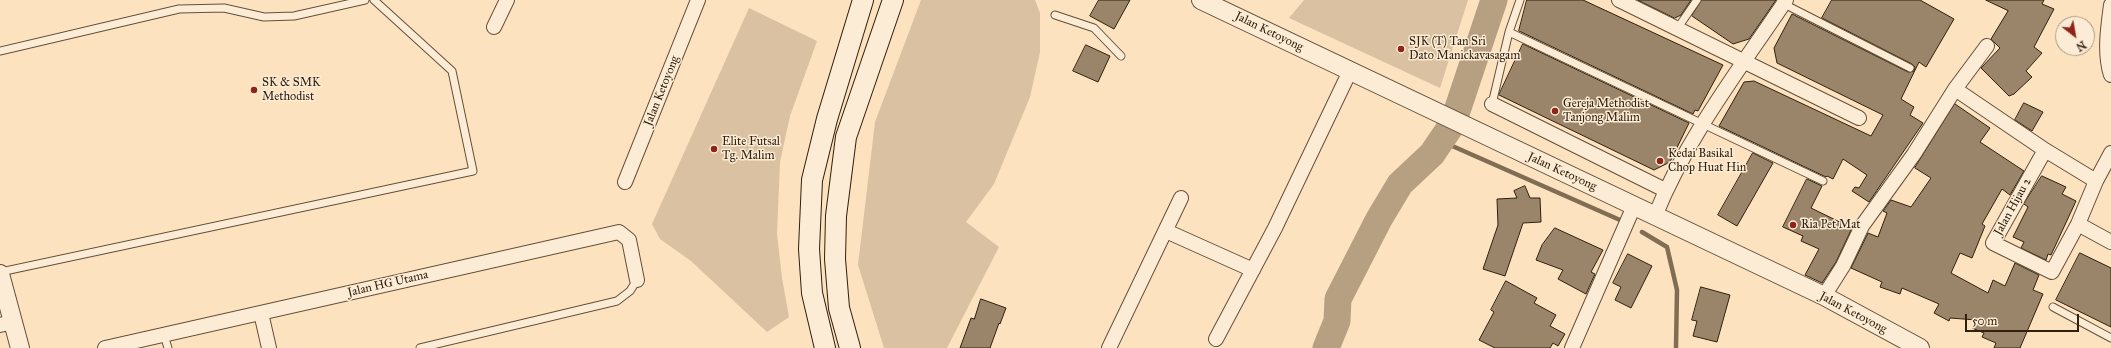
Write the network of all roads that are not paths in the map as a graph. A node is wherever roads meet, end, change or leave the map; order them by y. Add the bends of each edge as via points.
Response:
1 (365, 0) edge
2 (374, 0) edge
3 (507, 0) edge
4 (698, 0) edge
5 (863, 0) edge
6 (894, 0) edge
7 (1201, 0) edge
8 (1520, 0) edge
9 (1619, 0) edge
10 (1697, 0) edge
11 (1785, 2) edge
12 (2111, 5) edge
13 (1055, 15) dead end
14 (494, 27) dead end
15 (1678, 29) junction
16 (1509, 32) junction
17 (1987, 46) dead end
18 (0, 50) edge
19 (1121, 56) dead end
20 (1744, 62) junction
21 (1910, 68) dead end
22 (1350, 71) junction
23 (2111, 75) edge
24 (1955, 89) junction
25 (1492, 104) joint
26 (1859, 118) dead end
27 (1703, 123) junction
28 (2045, 150) junction
29 (2111, 153) edge
30 (1823, 181) dead end
31 (2096, 181) junction
32 (625, 182) dead end
33 (1665, 190) junction
34 (1181, 198) dead end
35 (1634, 206) junction
36 (1655, 216) junction
37 (2078, 224) junction
38 (1166, 231) junction
39 (2111, 242) edge
40 (1253, 270) junction
41 (0, 278) edge
42 (638, 280) joint
43 (1824, 296) junction
44 (2053, 307) dead end
45 (261, 313) junction
46 (6, 323) edge
47 (2111, 338) edge
48 (1216, 339) dead end
49 (166, 341) edge
50 (20, 348) edge
51 (104, 348) edge
52 (269, 348) edge
53 (420, 348) edge
54 (824, 348) edge
55 (850, 348) edge
56 (1109, 348) edge
57 (1572, 348) edge
58 (1920, 348) edge

1 - 18 lane via 294,16 264,17 224,8 179,9
2 - 41 lane via 452,71 473,171 45,261
3 - 14 street
4 - 32 street, Jalan Ketoyong
5 - 54 main road via 826,119 812,180 809,249 812,285
6 - 55 main road via 846,137 836,216 835,259 839,308
7 - 22 street, Jalan Ketoyong
8 - 16 lane
9 - 15 street
10 - 15 lane
11 - 20 street
11 - 21 lane
12 - 23 street via 2108,36
13 - 19 lane via 1094,28
15 - 20 street
16 - 25 lane
16 - 27 lane
17 - 24 street
20 - 26 street
20 - 27 street
22 - 35 street, Jalan Ketoyong
22 - 40 street
24 - 28 street
24 - 43 street via 1914,154 1862,226 1843,266
25 - 33 street
27 - 30 lane
27 - 33 street
28 - 31 street
28 - 37 street, Jalan Hijau 2 via 1993,243 2052,272
29 - 31 street, Jalan Hijau 2
31 - 37 street, Jalan Hijau 2
33 - 36 street
34 - 38 street
35 - 36 street, Jalan Ketoyong
35 - 57 street
36 - 43 street, Jalan Ketoyong
37 - 39 street
38 - 40 street
38 - 56 street
40 - 48 street
41 - 46 street
42 - 45 street, Jalan HG Utama via 629,240 619,232
42 - 53 lane via 630,291 617,300
43 - 58 street, Jalan Ketoyong
44 - 47 lane
45 - 49 street, Jalan HG Utama
45 - 52 street
46 - 50 street
49 - 51 street, Jalan HG Utama

